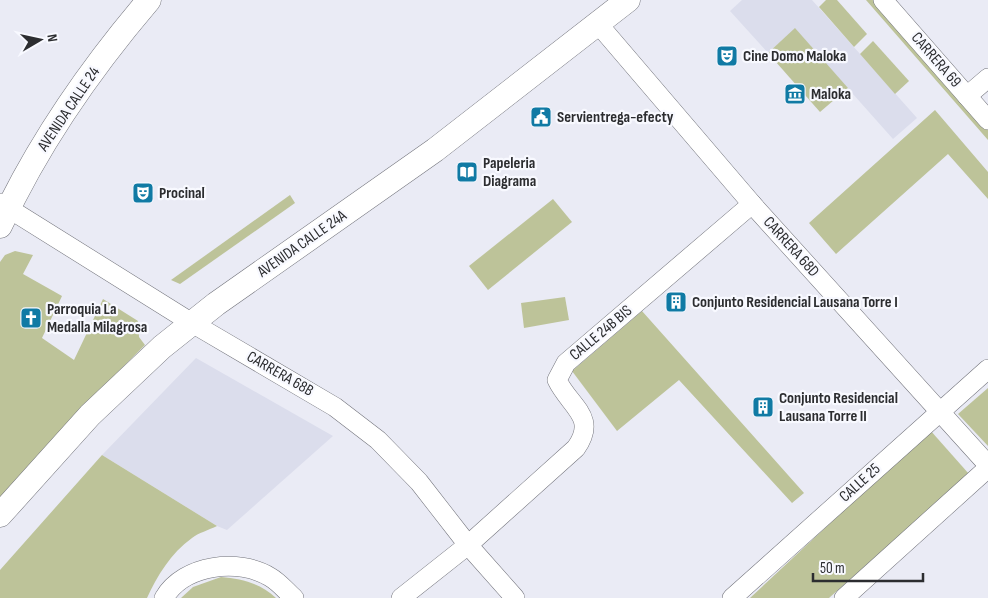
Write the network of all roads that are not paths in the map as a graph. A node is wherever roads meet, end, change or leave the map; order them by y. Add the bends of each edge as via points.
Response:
1 (149, 0) edge
2 (628, 0) edge
3 (884, 0) edge
4 (599, 25) junction
5 (988, 78) edge
6 (967, 96) junction
7 (988, 120) edge
8 (752, 204) junction
9 (3, 212) edge
10 (192, 323) junction
11 (988, 369) edge
12 (940, 412) junction
13 (988, 466) edge
14 (0, 516) edge
15 (468, 544) junction
16 (164, 598) edge
17 (294, 598) edge
18 (401, 598) edge
19 (515, 598) edge
20 (732, 598) edge
21 (844, 598) edge

1 - 9 main road, AVENIDA CALLE 24 via 92,72
2 - 4 main road, AVENIDA CALLE 24A
3 - 6 street, CARRERA 69
4 - 8 street, CARRERA 68D
4 - 10 main road, AVENIDA CALLE 24A via 435,150
5 - 6 street
6 - 7 street, CARRERA 69
8 - 12 street, CARRERA 68D
8 - 15 street, CALLE 24B BIS via 560,370 557,380 583,419 586,427 584,436 576,448
9 - 10 street, CARRERA 68B
10 - 14 main road, AVENIDA CALLE 24A via 90,415
10 - 15 street, CARRERA 68B via 336,407 378,440 420,482
11 - 12 street, CALLE 25
12 - 13 street, CARRERA 68D
12 - 20 street, CALLE 25
13 - 21 street
15 - 18 street
15 - 19 street, CARRERA 68B
16 - 17 street via 182,580 220,566 238,566 270,577

